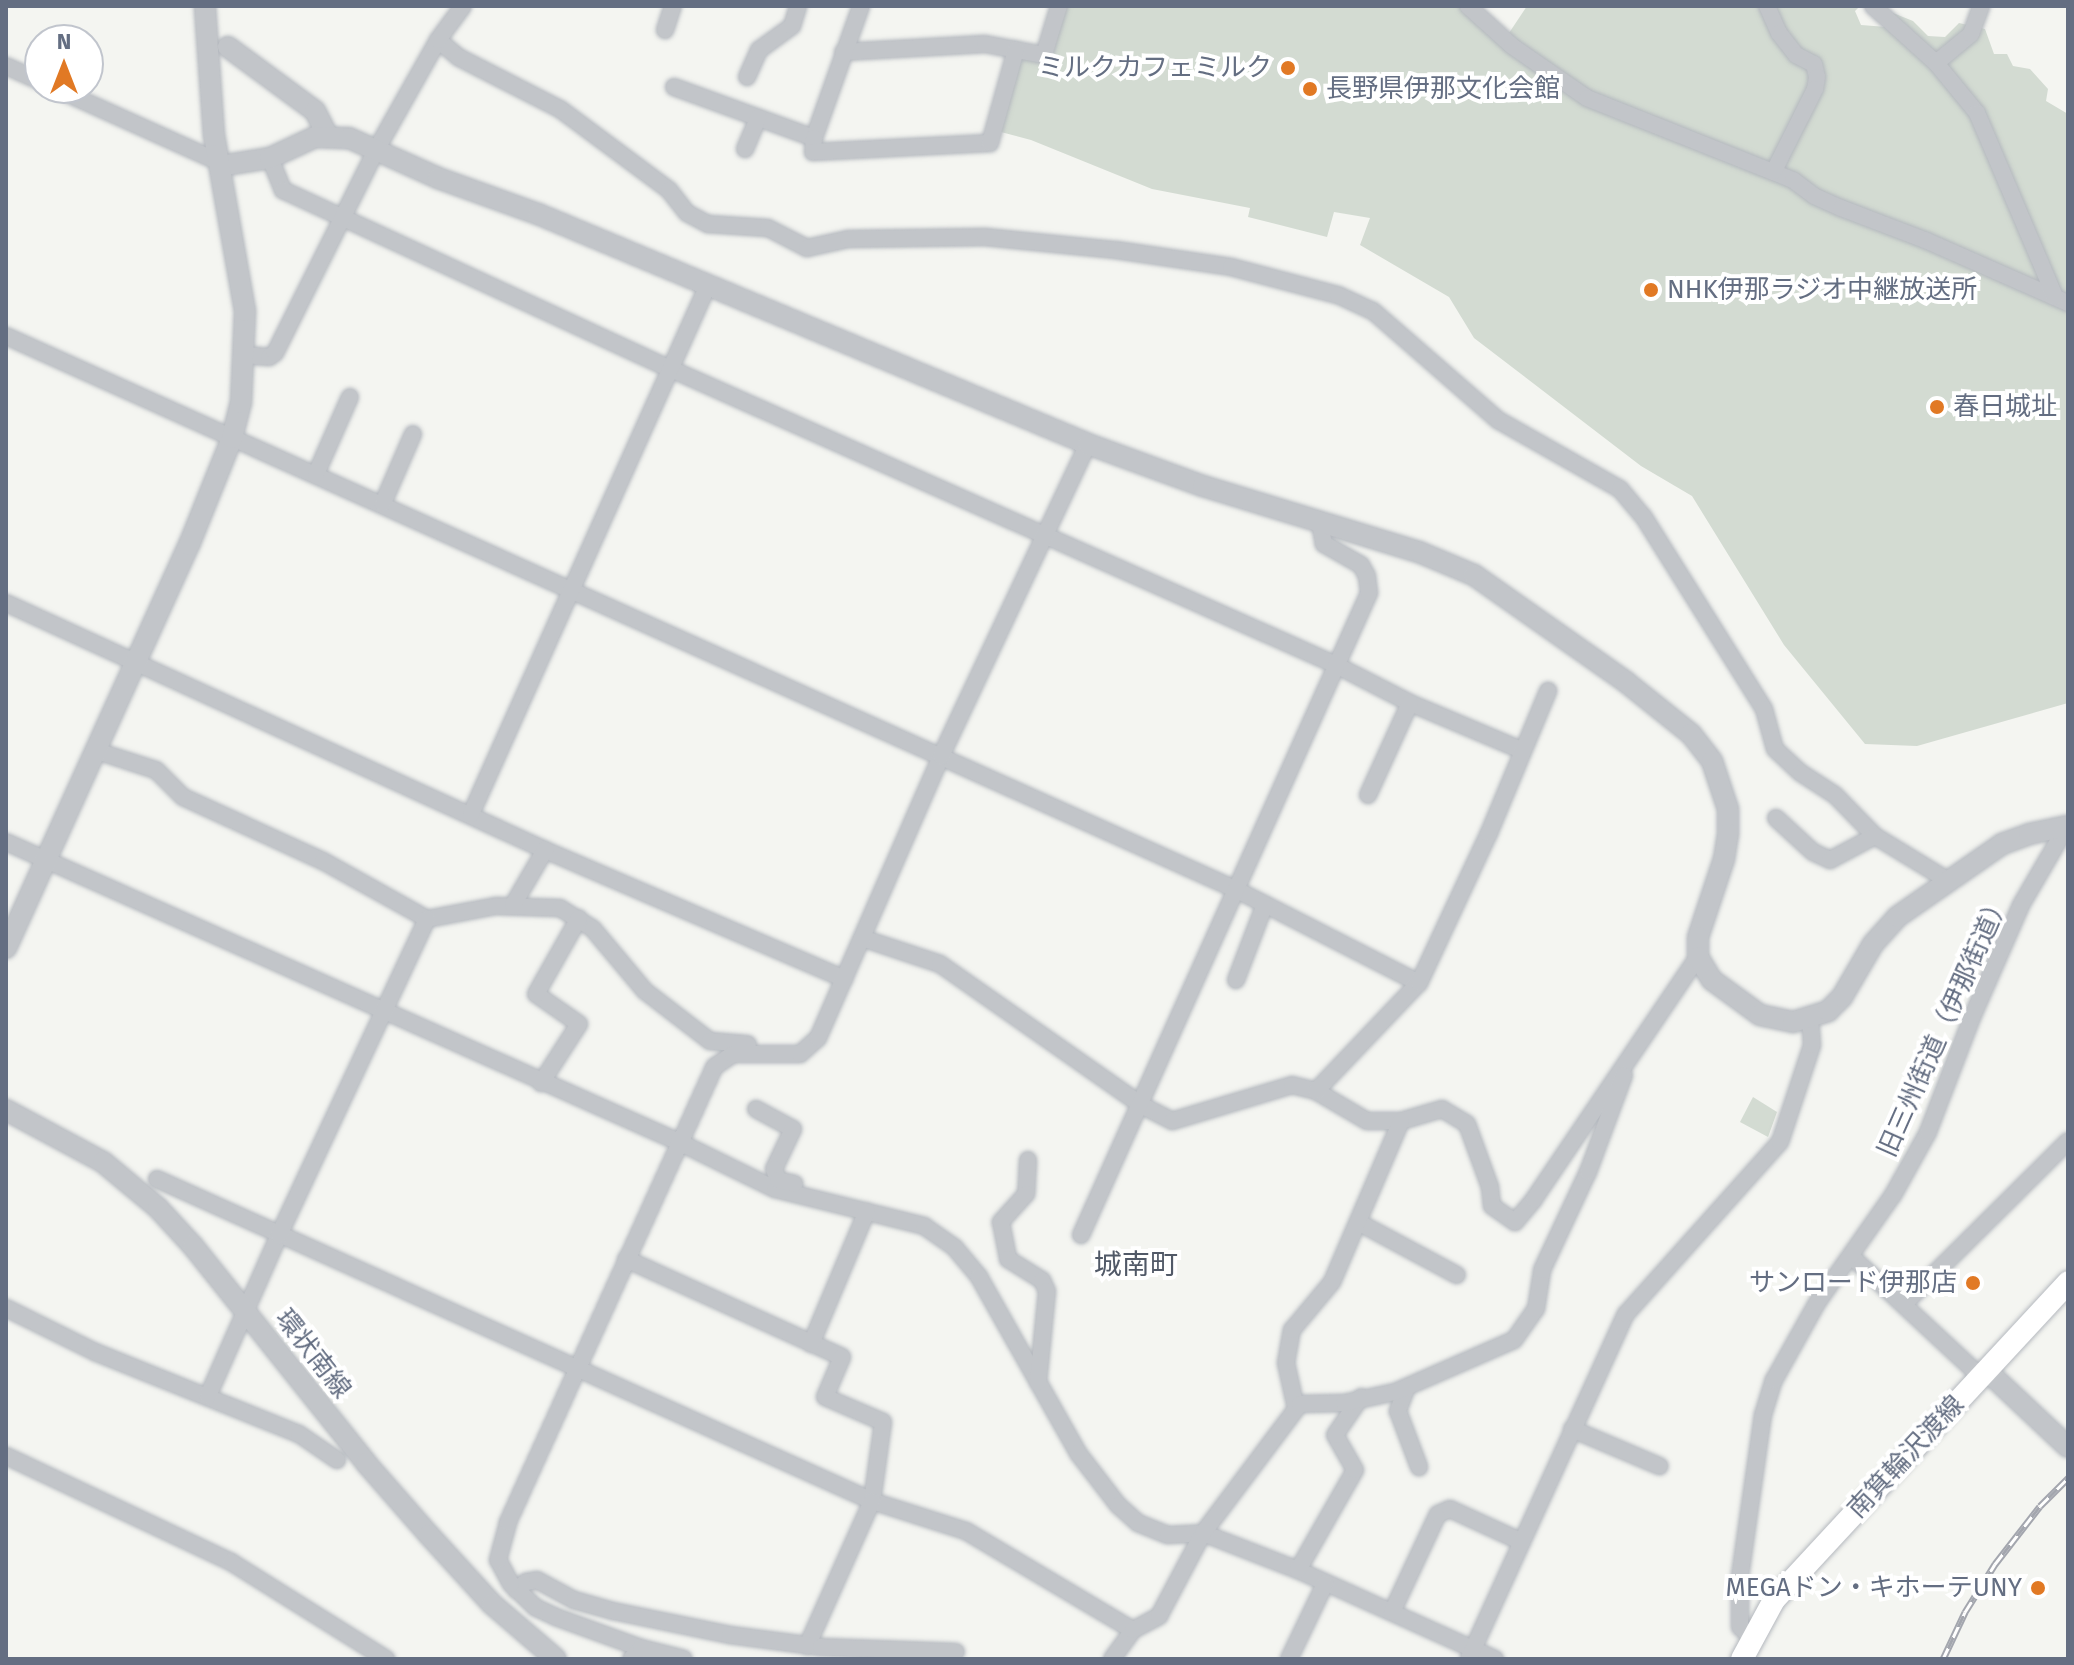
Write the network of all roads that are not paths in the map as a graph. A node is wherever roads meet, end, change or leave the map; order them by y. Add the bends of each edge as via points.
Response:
1 (205, 6) edge
2 (463, 6) edge
3 (673, 6) edge
4 (798, 6) edge
5 (861, 6) edge
6 (1059, 6) edge
7 (1468, 6) edge
8 (1767, 6) edge
9 (1873, 6) edge
10 (1981, 6) edge
11 (665, 30) dead end
12 (438, 40) junction
13 (228, 47) dead end
14 (1016, 50) junction
15 (843, 52) junction
16 (1936, 63) junction
17 (747, 77) dead end
18 (674, 87) dead end
19 (90, 104) edge
20 (758, 118) junction
21 (327, 135) junction
22 (814, 138) junction
23 (745, 149) dead end
24 (375, 152) junction
25 (270, 158) junction
26 (219, 164) junction
27 (1774, 171) junction
28 (340, 216) junction
29 (708, 285) junction
30 (2061, 300) edge
31 (6, 336) edge
32 (245, 355) junction
33 (671, 369) junction
34 (350, 397) dead end
35 (413, 434) dead end
36 (232, 438) junction
37 (1088, 444) junction
38 (316, 474) junction
39 (383, 503) junction
40 (1320, 523) junction
41 (1042, 534) junction
42 (571, 591) junction
43 (6, 603) edge
44 (136, 661) junction
45 (1336, 665) junction
46 (1548, 691) dead end
47 (1410, 703) junction
48 (1521, 750) junction
49 (97, 751) junction
50 (941, 756) junction
51 (1368, 795) dead end
52 (471, 814) junction
53 (1776, 818) dead end
54 (2068, 826) edge
55 (1875, 836) junction
56 (6, 842) edge
57 (545, 850) junction
58 (46, 860) junction
59 (1947, 880) junction
60 (1237, 890) junction
61 (1265, 904) junction
62 (513, 905) junction
63 (579, 918) junction
64 (427, 919) junction
65 (862, 938) junction
66 (6, 948) edge
67 (1698, 957) junction
68 (844, 979) junction
69 (1236, 980) dead end
70 (1419, 983) junction
71 (384, 1012) junction
72 (1810, 1019) junction
73 (1633, 1051) junction
74 (774, 1054) junction
75 (541, 1083) junction
76 (1316, 1091) junction
77 (1141, 1105) junction
78 (756, 1109) dead end
79 (6, 1110) edge
80 (1401, 1121) junction
81 (2068, 1141) edge
82 (679, 1142) junction
83 (1028, 1160) dead end
84 (157, 1179) dead end
85 (845, 1205) junction
86 (867, 1211) junction
87 (1358, 1222) junction
88 (279, 1235) junction
89 (1081, 1235) dead end
90 (1852, 1257) junction
91 (626, 1259) junction
92 (1457, 1275) dead end
93 (2068, 1282) edge
94 (1904, 1304) junction
95 (6, 1308) edge
96 (246, 1311) junction
97 (811, 1344) junction
98 (577, 1368) junction
99 (1984, 1374) junction
100 (1038, 1383) junction
101 (1407, 1387) junction
102 (208, 1396) junction
103 (1361, 1397) junction
104 (1296, 1408) junction
105 (1572, 1429) junction
106 (2068, 1447) edge
107 (6, 1456) edge
108 (337, 1460) dead end
109 (1659, 1466) dead end
110 (1419, 1467) dead end
111 (872, 1501) junction
112 (1203, 1533) junction
113 (1522, 1542) junction
114 (1298, 1570) junction
115 (1325, 1584) junction
116 (516, 1590) junction
117 (1392, 1612) junction
118 (1133, 1630) junction
119 (1752, 1638) junction
120 (807, 1646) junction
121 (956, 1652) dead end
122 (636, 1653) edge
123 (1470, 1654) edge
124 (386, 1659) edge
125 (556, 1659) edge
126 (684, 1659) edge
127 (1112, 1659) edge
128 (1289, 1659) edge
129 (1495, 1659) edge
130 (1742, 1659) edge

1 - 26 street
2 - 12 street
3 - 11 street
4 - 17 street via 792,26 759,50
5 - 15 street
6 - 14 street via 1044,55
7 - 27 street via 1512,46 1587,98
8 - 27 street via 1779,33 1796,55 1814,64 1817,77
9 - 16 street
10 - 16 street via 1971,34
12 - 24 street
12 - 55 street via 458,57 560,109 669,190 687,213 708,224 768,228 807,248 848,239 985,237 1116,250 1231,267 1338,295 1373,311 1498,420 1560,452 1633,502 1764,709 1775,749 1835,795
13 - 21 street via 315,111
14 - 15 street via 985,44
14 - 22 street via 990,143 813,152
15 - 22 street
16 - 30 street via 1977,113
18 - 20 street
19 - 26 street
20 - 22 street
20 - 23 street
21 - 24 street via 349,138
21 - 25 street
24 - 28 street
24 - 29 street
25 - 26 street
25 - 28 street via 283,190
26 - 32 street via 245,311
27 - 30 street via 1827,202
28 - 32 street via 275,353
28 - 33 street
29 - 33 street
29 - 37 street
31 - 36 street
32 - 36 street
33 - 41 street
33 - 42 street
34 - 38 street
35 - 39 street
36 - 38 street
36 - 44 street
37 - 40 street
37 - 41 street
38 - 39 street
39 - 42 street
40 - 45 street via 1324,544 1361,565 1369,593
40 - 67 street via 1419,552 1474,575 1691,734 1716,769 1728,809 1724,859 1698,937
41 - 45 street
41 - 50 street
42 - 50 street
42 - 52 street
43 - 44 street
44 - 49 street
44 - 52 street
45 - 47 street
45 - 60 street
46 - 48 street
47 - 48 street
47 - 51 street
48 - 70 street
49 - 58 street
49 - 64 street via 156,770 183,797 323,861
50 - 60 street
50 - 65 street
52 - 57 street
53 - 55 street via 1813,852 1830,860
54 - 59 street via 2002,844
54 - 90 street, 旧三州街道（伊那街道） via 2021,905 1928,1132
55 - 59 street
56 - 58 street
57 - 62 street
57 - 68 street
58 - 66 street
58 - 71 street
59 - 72 street via 1897,917 1873,944 1842,997
60 - 61 street
60 - 77 street
61 - 69 street
61 - 70 street
62 - 63 street via 560,908
62 - 64 street
63 - 74 street via 645,991 710,1041 763,1045
63 - 75 street via 536,994 579,1024
64 - 71 street
65 - 68 street
65 - 77 street via 940,964
67 - 72 street via 1712,980 1760,1015 1778,1021
67 - 73 street
68 - 74 street via 810,1048 800,1054
70 - 76 street
71 - 75 street
71 - 88 street
72 - 105 street via 1812,1045 1780,1142 1626,1314
73 - 80 street via 1515,1222 1492,1206 1467,1124 1442,1109
73 - 101 street via 1588,1172 1542,1270 1536,1309 1514,1340
74 - 82 street via 733,1054 721,1060
75 - 82 street
76 - 77 street via 1292,1085 1172,1121
76 - 80 street via 1367,1121
77 - 89 street
78 - 85 street via 793,1129 774,1169 778,1180 843,1198
79 - 96 street, 環状南線 via 114,1171 158,1208
80 - 87 street
81 - 94 street
82 - 85 street via 775,1189
82 - 91 street
83 - 100 street via 1026,1194 1001,1222 1008,1259 1042,1280 1047,1291
84 - 88 street
85 - 86 street
86 - 97 street
86 - 100 street via 924,1226 955,1248 979,1277
87 - 92 street
87 - 104 street via 1332,1282 1292,1330 1286,1363
88 - 96 street
88 - 98 street
90 - 94 street
90 - 119 street, 旧三州街道（伊那街道） via 1788,1349 1763,1415 1740,1576 1740,1627
91 - 97 street
91 - 98 street
93 - 99 main road, 南箕輪沢渡線
94 - 99 street
95 - 102 street via 95,1352
96 - 102 street
96 - 125 street, 環状南線 via 429,1535 492,1604
97 - 111 street via 842,1357 825,1397 883,1422
98 - 111 street
98 - 116 street via 501,1541 498,1560
99 - 106 street
99 - 119 main road, 南箕輪沢渡線 via 1774,1600
100 - 112 street via 1078,1453 1118,1505 1138,1523 1168,1535
101 - 103 street
101 - 110 street via 1398,1411
102 - 108 street via 299,1434
103 - 104 street
103 - 114 street via 1335,1435 1355,1470
104 - 112 street
105 - 109 street
105 - 113 street
107 - 124 street via 231,1562
111 - 118 street via 966,1531
111 - 120 street
112 - 114 street
112 - 118 street via 1159,1616
113 - 117 street via 1450,1509 1438,1514
113 - 123 street
114 - 115 street
115 - 117 street
115 - 128 street
116 - 120 street via 537,1580 574,1600 613,1611
116 - 122 street via 535,1607
117 - 123 street
118 - 127 street
119 - 130 main road, 南箕輪沢渡線
120 - 121 street
122 - 126 street
123 - 129 street

